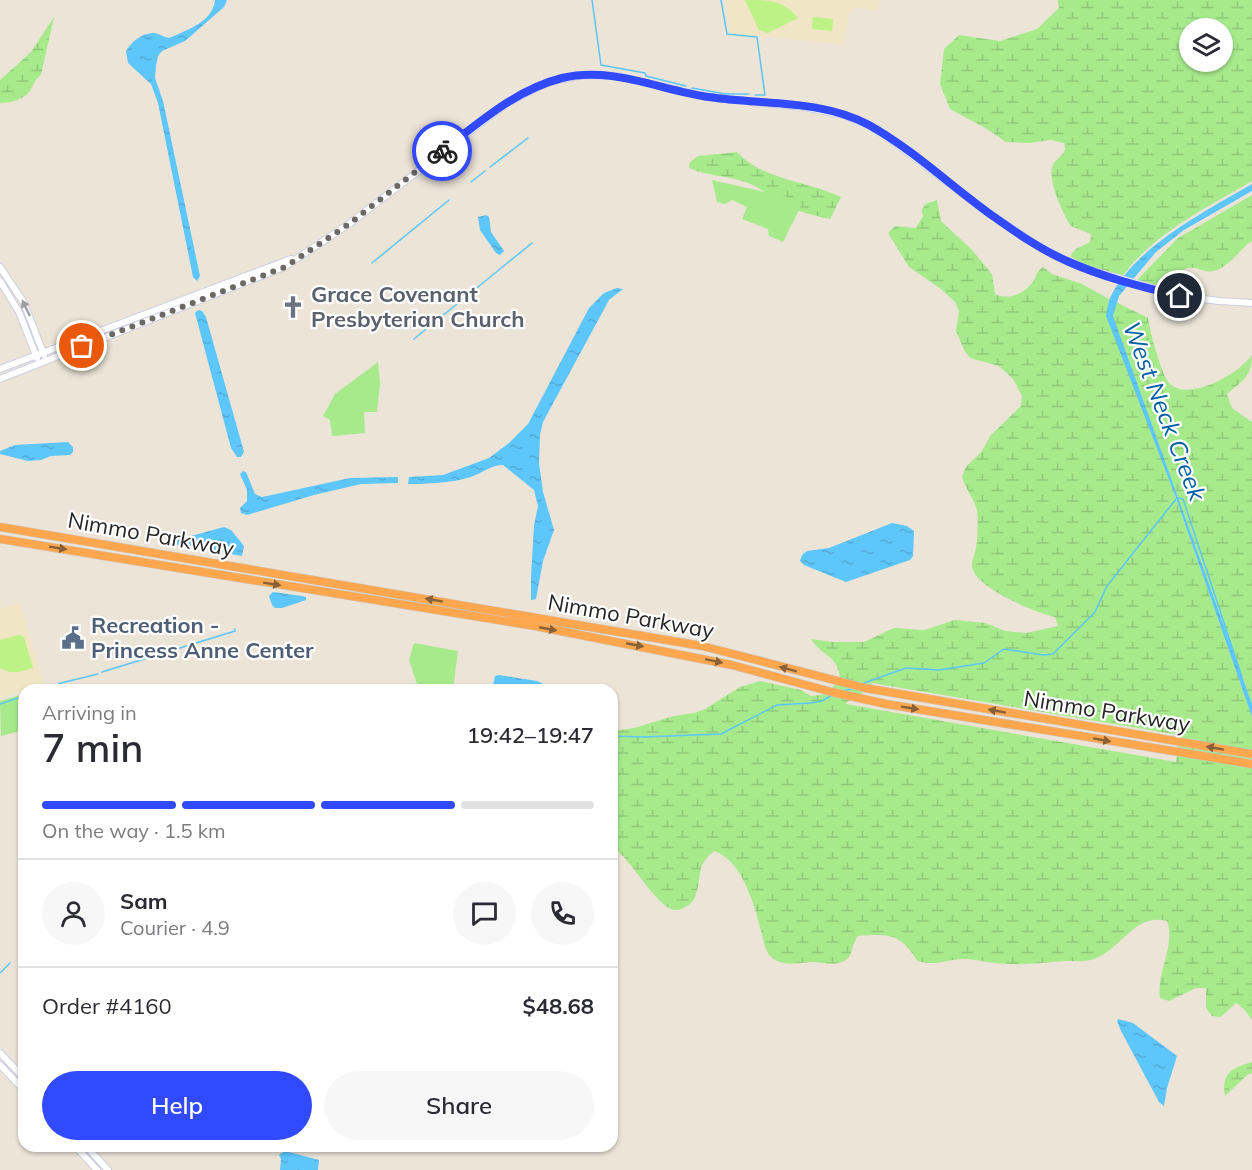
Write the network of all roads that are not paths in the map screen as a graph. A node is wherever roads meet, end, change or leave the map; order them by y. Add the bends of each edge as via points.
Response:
1 (310, 251) junction
2 (0, 267) edge
3 (0, 281) edge
4 (1252, 303) edge
5 (44, 352) junction
6 (36, 355) junction
7 (46, 361) junction
8 (39, 364) junction
9 (0, 369) edge
10 (0, 379) edge
11 (0, 527) edge
12 (0, 539) edge
13 (1252, 754) edge
14 (1252, 764) edge
15 (0, 1053) edge
16 (0, 1065) edge
17 (18, 1072) edge
18 (18, 1084) edge
19 (80, 1152) edge
20 (92, 1152) edge
21 (97, 1170) edge
22 (108, 1170) edge

1 - 4 main road via 511,100 548,82 596,75 706,97 817,108 855,118 885,135 990,214 1077,266 1194,298
1 - 5 main road
1 - 7 main road via 272,272
5 -> 2 main road via 24,303
3 - 6 main road via 18,309
5 - 6 main road
5 - 7 main road
6 - 8 main road
6 - 9 main road
7 - 8 main road
8 - 10 main road
13 -> 11 highway, Nimmo Parkway via 865,688 702,646
12 -> 14 highway, Nimmo Parkway via 535,626 732,665 886,704
15 - 17 main road
16 - 18 main road
19 - 21 main road
20 - 22 main road

